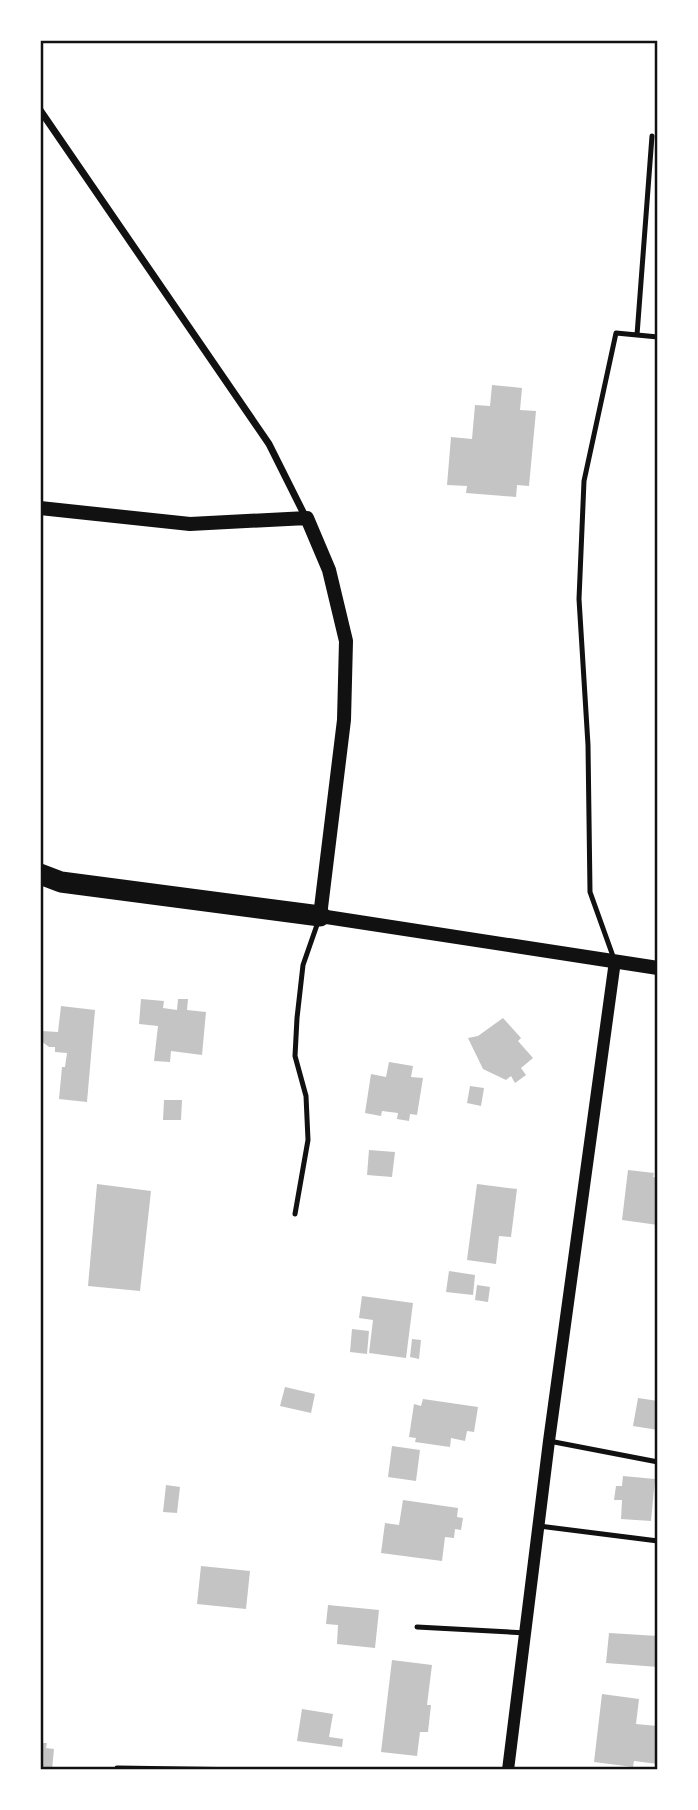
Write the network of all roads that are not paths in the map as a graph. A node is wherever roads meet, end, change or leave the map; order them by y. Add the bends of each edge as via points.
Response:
1 (40, 110) edge
2 (652, 136) dead end
3 (637, 335) junction
4 (658, 337) edge
5 (40, 509) edge
6 (307, 518) junction
7 (40, 874) edge
8 (50, 884) edge
9 (320, 916) junction
10 (615, 961) junction
11 (658, 968) edge
12 (295, 1214) dead end
13 (550, 1441) junction
14 (658, 1462) edge
15 (540, 1526) junction
16 (658, 1541) edge
17 (417, 1627) dead end
18 (526, 1633) junction
19 (117, 1768) edge
20 (251, 1770) edge
21 (508, 1770) edge

1 - 6 street via 269,444
2 - 3 lane
3 - 4 lane
3 - 10 lane via 616,333 584,481 579,600 588,745 590,891
5 - 6 main road via 190,524
6 - 9 main road via 329,570 346,641 344,720
7 - 8 highway
8 - 9 highway
9 - 10 main road
9 - 12 lane via 303,965 297,1018 295,1056 306,1096 308,1140
10 - 11 main road
10 - 13 street
13 - 14 lane
13 - 15 street
15 - 16 lane
15 - 18 street
17 - 18 lane
18 - 21 street
19 - 20 lane

